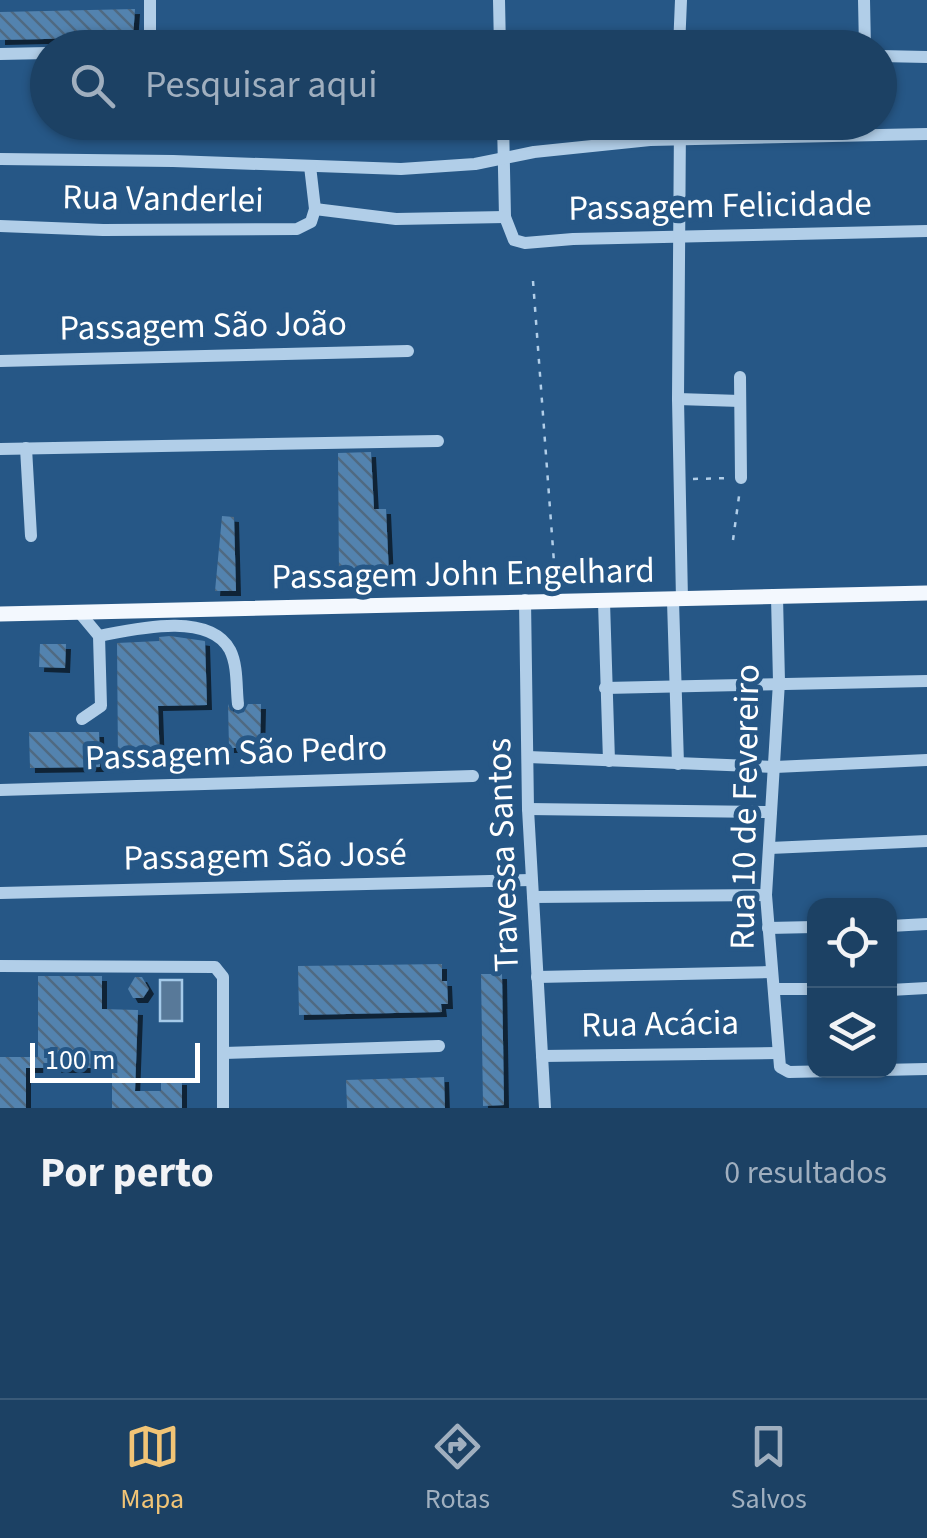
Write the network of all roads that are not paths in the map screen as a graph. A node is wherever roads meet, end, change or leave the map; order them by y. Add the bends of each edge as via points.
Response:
1 (150, 0) edge
2 (498, 0) edge
3 (680, 0) edge
4 (864, 0) edge
5 (150, 30) edge
6 (499, 30) edge
7 (679, 30) edge
8 (865, 30) edge
9 (0, 54) edge
10 (30, 54) edge
11 (897, 56) edge
12 (927, 57) edge
13 (897, 132) edge
14 (927, 134) edge
15 (505, 140) edge
16 (668, 140) edge
17 (679, 140) edge
18 (506, 158) junction
19 (0, 160) edge
20 (310, 166) junction
21 (315, 209) junction
22 (506, 217) junction
23 (0, 226) edge
24 (927, 231) edge
25 (677, 238) junction
26 (408, 351) dead end
27 (0, 360) edge
28 (740, 378) dead end
29 (678, 399) junction
30 (740, 400) junction
31 (438, 441) dead end
32 (26, 448) junction
33 (0, 449) edge
34 (741, 478) road end
35 (31, 536) dead end
36 (927, 592) edge
37 (778, 597) junction
38 (525, 600) junction
39 (678, 600) junction
40 (604, 602) junction
41 (79, 612) junction
42 (0, 614) edge
43 (98, 636) junction
44 (927, 681) edge
45 (779, 682) junction
46 (676, 686) junction
47 (605, 688) junction
48 (238, 704) dead end
49 (82, 720) dead end
50 (528, 757) junction
51 (927, 760) edge
52 (609, 761) junction
53 (678, 764) junction
54 (775, 767) junction
55 (473, 776) dead end
56 (0, 790) edge
57 (528, 809) junction
58 (771, 812) junction
59 (927, 842) edge
60 (770, 848) junction
61 (531, 880) junction
62 (0, 893) edge
63 (766, 894) junction
64 (533, 897) junction
65 (927, 924) edge
66 (897, 926) edge
67 (768, 928) junction
68 (807, 928) edge
69 (0, 966) edge
70 (771, 972) junction
71 (537, 978) junction
72 (927, 988) edge
73 (774, 989) junction
74 (807, 990) edge
75 (897, 990) edge
76 (439, 1046) dead end
77 (224, 1053) junction
78 (778, 1053) junction
79 (542, 1056) junction
80 (927, 1069) edge
81 (223, 1108) edge
82 (546, 1108) edge

1 - 5 street
2 - 6 street
3 - 7 street
4 - 8 street
9 - 10 street
11 - 12 street
13 - 14 street
15 - 18 street
16 - 18 street
17 - 25 street
18 - 20 street via 401,169
18 - 22 street
19 - 20 street
20 - 21 street, Rua Vanderlei
21 - 22 street, Rua Vanderlei via 396,219
21 - 23 street, Rua Vanderlei via 310,222 277,231
22 - 25 street, Passagem Felicidade via 514,240 525,243
24 - 25 street, Passagem Felicidade
25 - 29 street
26 - 27 street, Passagem São João
28 - 30 street
29 - 30 street
29 - 39 street
30 - 34 street
31 - 32 street
32 - 33 street
32 - 35 street
36 - 37 main road, Passagem John Engelhard
37 - 39 main road, Passagem John Engelhard
37 - 45 street, Rua 10 de Fevereiro
38 - 40 main road, Passagem John Engelhard
38 - 41 main road, Passagem John Engelhard
38 - 50 street, Travessa Santos
39 - 40 main road, Passagem John Engelhard
39 - 46 street
40 - 47 street
41 - 42 main road, Passagem John Engelhard
41 - 43 street
43 - 48 street via 212,630 232,652
43 - 49 street via 100,706
44 - 45 street
45 - 46 street
45 - 54 street, Rua 10 de Fevereiro
46 - 47 street
46 - 53 street
47 - 52 street
50 - 52 street
50 - 57 street, Travessa Santos
51 - 54 street
52 - 53 street
53 - 54 street
54 - 58 street, Rua 10 de Fevereiro
55 - 56 street, Passagem São Pedro
57 - 58 street
57 - 61 street, Travessa Santos
58 - 60 street, Rua 10 de Fevereiro
59 - 60 street
60 - 63 street, Rua 10 de Fevereiro
61 - 62 street, Passagem São José
61 - 64 street, Travessa Santos
63 - 64 street
63 - 67 street, Rua 10 de Fevereiro
64 - 71 street, Travessa Santos
65 - 66 street
67 - 68 street
67 - 70 street, Rua 10 de Fevereiro
69 - 77 street via 215,966 223,977
70 - 71 street
70 - 73 street, Rua 10 de Fevereiro
71 - 79 street, Travessa Santos
72 - 75 street
73 - 74 street
73 - 78 street, Rua 10 de Fevereiro
76 - 77 street
77 - 81 street
78 - 79 street, Rua Acácia
78 - 80 street, Rua 10 de Fevereiro via 780,1067 789,1072
79 - 82 street, Travessa Santos

